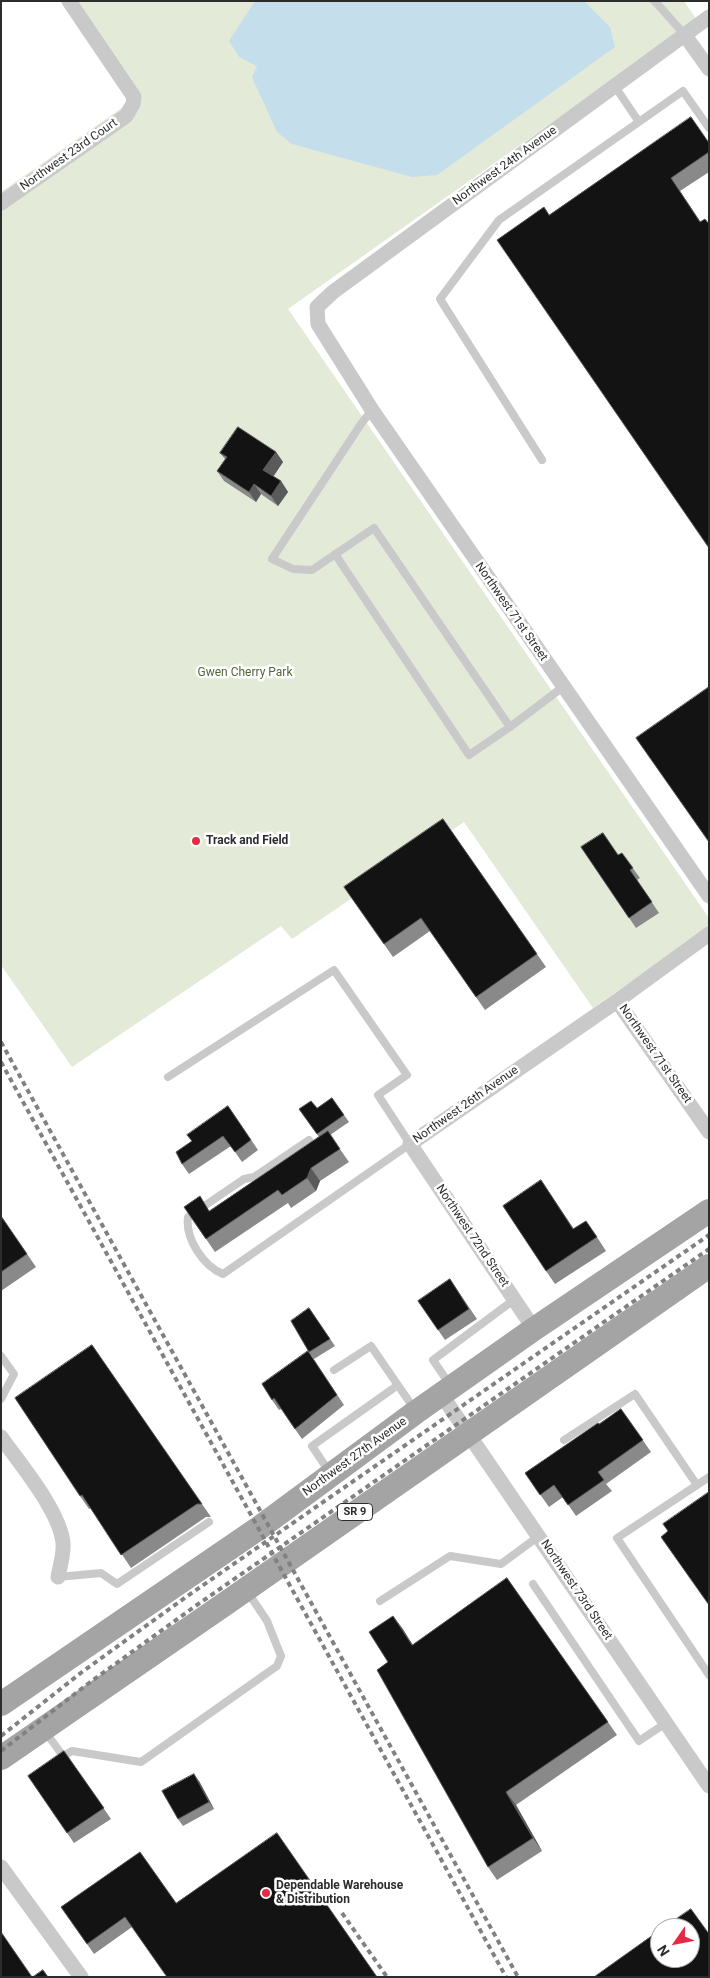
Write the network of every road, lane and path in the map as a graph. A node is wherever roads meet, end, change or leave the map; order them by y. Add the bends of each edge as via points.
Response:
1 (69, 1) edge
2 (654, 1) edge
3 (709, 17) edge
4 (684, 34) junction
5 (709, 69) edge
6 (614, 86) junction
7 (639, 122) junction
8 (709, 128) edge
9 (1, 203) edge
10 (318, 324) joint
11 (372, 410) junction
12 (542, 460) dead end
13 (334, 554) junction
14 (563, 688) junction
15 (510, 727) junction
16 (709, 896) edge
17 (709, 934) edge
18 (617, 1001) junction
19 (168, 1077) dead end
20 (709, 1132) edge
21 (309, 1140) dead end
22 (410, 1144) junction
23 (709, 1211) edge
24 (709, 1266) edge
25 (515, 1299) junction
26 (534, 1329) junction
27 (1, 1356) edge
28 (334, 1370) dead end
29 (398, 1385) junction
30 (446, 1390) junction
31 (1, 1399) edge
32 (416, 1412) junction
33 (469, 1433) junction
34 (1, 1437) edge
35 (564, 1440) dead end
36 (331, 1474) junction
37 (709, 1478) edge
38 (697, 1485) junction
39 (209, 1522) dead end
40 (539, 1536) junction
41 (58, 1577) joint
42 (533, 1584) dead end
43 (246, 1590) junction
44 (380, 1601) dead end
45 (709, 1675) edge
46 (1, 1704) edge
47 (666, 1723) junction
48 (44, 1729) junction
49 (1, 1758) edge
50 (709, 1786) edge
51 (1, 1867) edge
52 (82, 1977) edge

1 - 9 street, Northwest 23rd Court via 134,97 133,104 126,116
2 - 4 lane
3 - 4 street, Northwest 24th Avenue
4 - 5 street
4 - 6 street, Northwest 24th Avenue
6 - 7 lane
6 - 10 street, Northwest 24th Avenue via 333,292 317,307
7 - 8 lane via 683,90
7 - 12 lane via 499,220 440,299
10 - 11 street, Northwest 71st Street
11 - 13 lane via 272,559 293,569 312,570
11 - 14 street, Northwest 71st Street
13 - 15 lane via 374,528
13 - 15 lane via 470,755
14 - 15 lane
14 - 16 street, Northwest 71st Street
17 - 18 street, Northwest 26th Avenue
18 - 20 street, Northwest 71st Street
18 - 22 street, Northwest 26th Avenue
19 - 22 lane via 334,970 407,1074 378,1095
21 - 22 lane, Northwest 26th Avenue via 254,1178 244,1179 188,1217 187,1225 202,1258 214,1270 223,1274
22 - 25 street, Northwest 72nd Street
23 - 26 main road, Northwest 27th Avenue
24 - 33 main road, SR 9
25 - 26 street, Northwest 72nd Street
25 - 30 lane via 433,1360
26 - 30 main road, Northwest 27th Avenue
27 - 31 lane via 14,1374
28 - 29 lane via 371,1346
29 - 32 lane
29 - 36 lane via 312,1446
30 - 32 main road, Northwest 27th Avenue
30 - 33 street, Northwest 73rd Street
32 - 36 main road, Northwest 27th Avenue
33 - 40 street, Northwest 73rd Street
33 - 43 main road, SR 9
34 - 41 street via 60,1528 63,1550
35 - 38 lane via 634,1394
36 - 46 main road, Northwest 27th Avenue via 180,1584
37 - 38 lane
38 - 45 lane via 617,1538
39 - 41 lane via 117,1584 101,1573
40 - 44 lane via 501,1564 450,1556
40 - 47 street, Northwest 73rd Street
42 - 47 lane via 639,1741
43 - 48 main road, SR 9
43 - 48 lane via 267,1621 281,1656 277,1666 141,1762 72,1752 63,1756
47 - 50 street, Northwest 73rd Street
48 - 49 main road, SR 9
51 - 52 street

